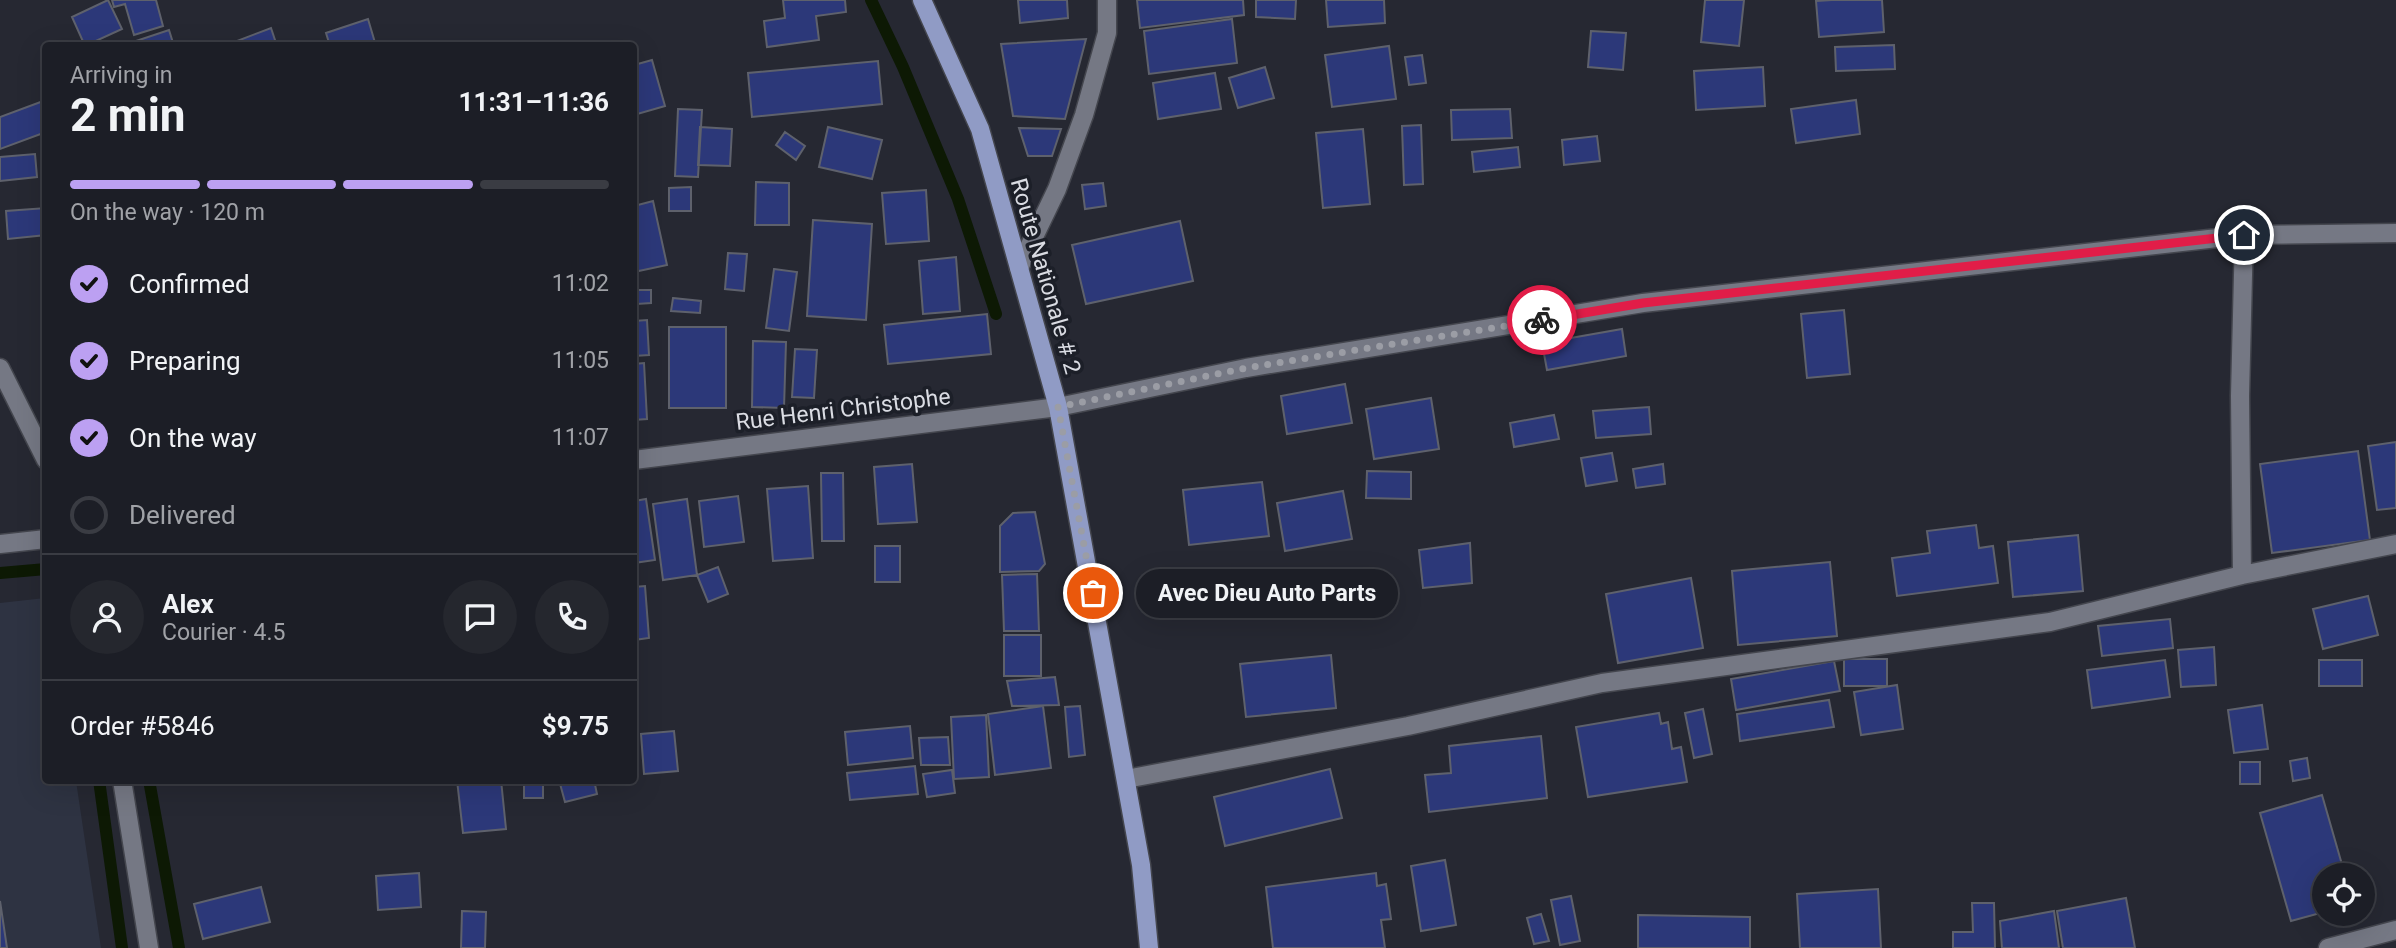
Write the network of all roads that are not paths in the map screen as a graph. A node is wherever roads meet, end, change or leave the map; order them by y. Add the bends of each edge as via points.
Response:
1 (922, 0) edge
2 (1107, 0) edge
3 (2396, 233) edge
4 (2244, 235) junction
5 (1018, 268) junction
6 (0, 368) edge
7 (1058, 407) junction
8 (42, 452) edge
9 (637, 460) edge
10 (42, 539) edge
11 (0, 544) edge
12 (2396, 544) edge
13 (2242, 575) junction
14 (1126, 779) junction
15 (123, 784) edge
16 (2396, 929) edge
17 (149, 948) edge
18 (1149, 948) edge
19 (2328, 948) edge

1 - 5 main road, Route Nationale # 2 via 980,130
2 - 5 street via 1107,33 1084,115 1057,189
3 - 4 street, Rue Henri Christophe
4 - 7 street, Rue Henri Christophe via 1643,303 1246,368
4 - 13 street
5 - 7 main road, Route Nationale # 2
6 - 8 street
7 - 9 street, Rue Henri Christophe
7 - 14 main road, Route Nationale # 2
10 - 11 street
12 - 13 street
13 - 14 street via 2050,622 1602,683 1408,726
14 - 18 main road, Route Nationale # 2
15 - 17 street
16 - 19 street

